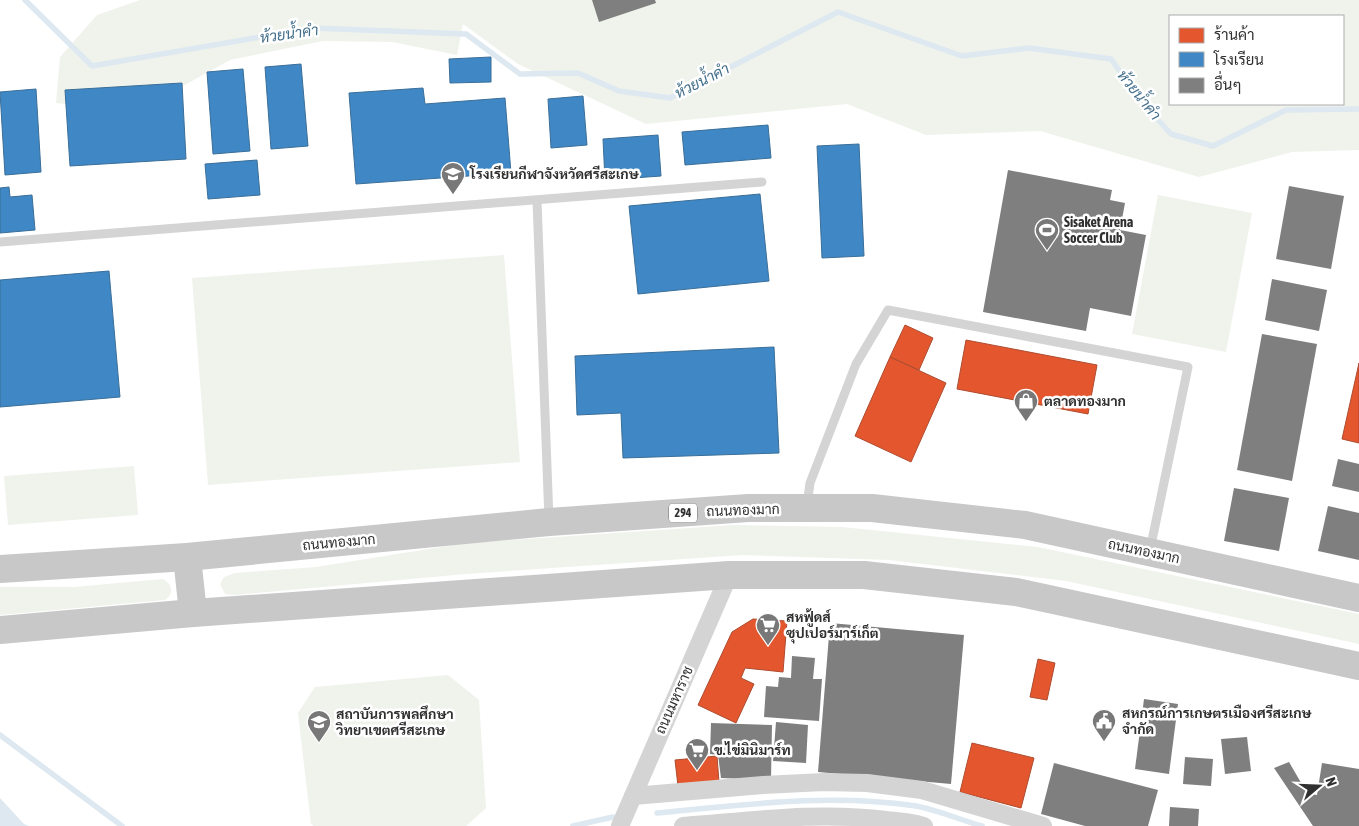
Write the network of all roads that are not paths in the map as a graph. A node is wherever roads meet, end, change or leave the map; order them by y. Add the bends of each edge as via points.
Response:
1 (762, 182) dead end
2 (537, 201) junction
3 (0, 242) edge
4 (806, 508) junction
5 (549, 522) junction
6 (1149, 552) junction
7 (187, 557) junction
8 (0, 569) edge
9 (729, 575) junction
10 (1359, 598) edge
11 (193, 613) junction
12 (0, 630) edge
13 (1359, 666) edge
14 (633, 796) junction
15 (620, 826) edge
16 (683, 826) edge
17 (924, 826) edge
18 (1043, 826) edge

1 - 2 lane
2 - 3 lane
2 - 5 lane
4 - 5 main road, ถนนทองมาก / 294 via 748,508
4 - 6 main road, ถนนทองมาก / 294 via 872,508 1025,526
4 - 6 lane via 810,483 856,364 888,310 1188,368
5 - 7 main road, ถนนทองมาก / 294
6 - 10 main road, ถนนทองมาก / 294
7 - 8 main road, ถนนทองมาก / 294
7 - 11 main road
9 - 11 main road
9 - 13 main road via 864,575 1016,592
9 - 14 street, ถนนมหาราช
11 - 12 main road
14 - 15 street, ถนนมหาราช
14 - 18 street via 771,784 867,782 922,790
16 - 17 street via 765,819 865,817

